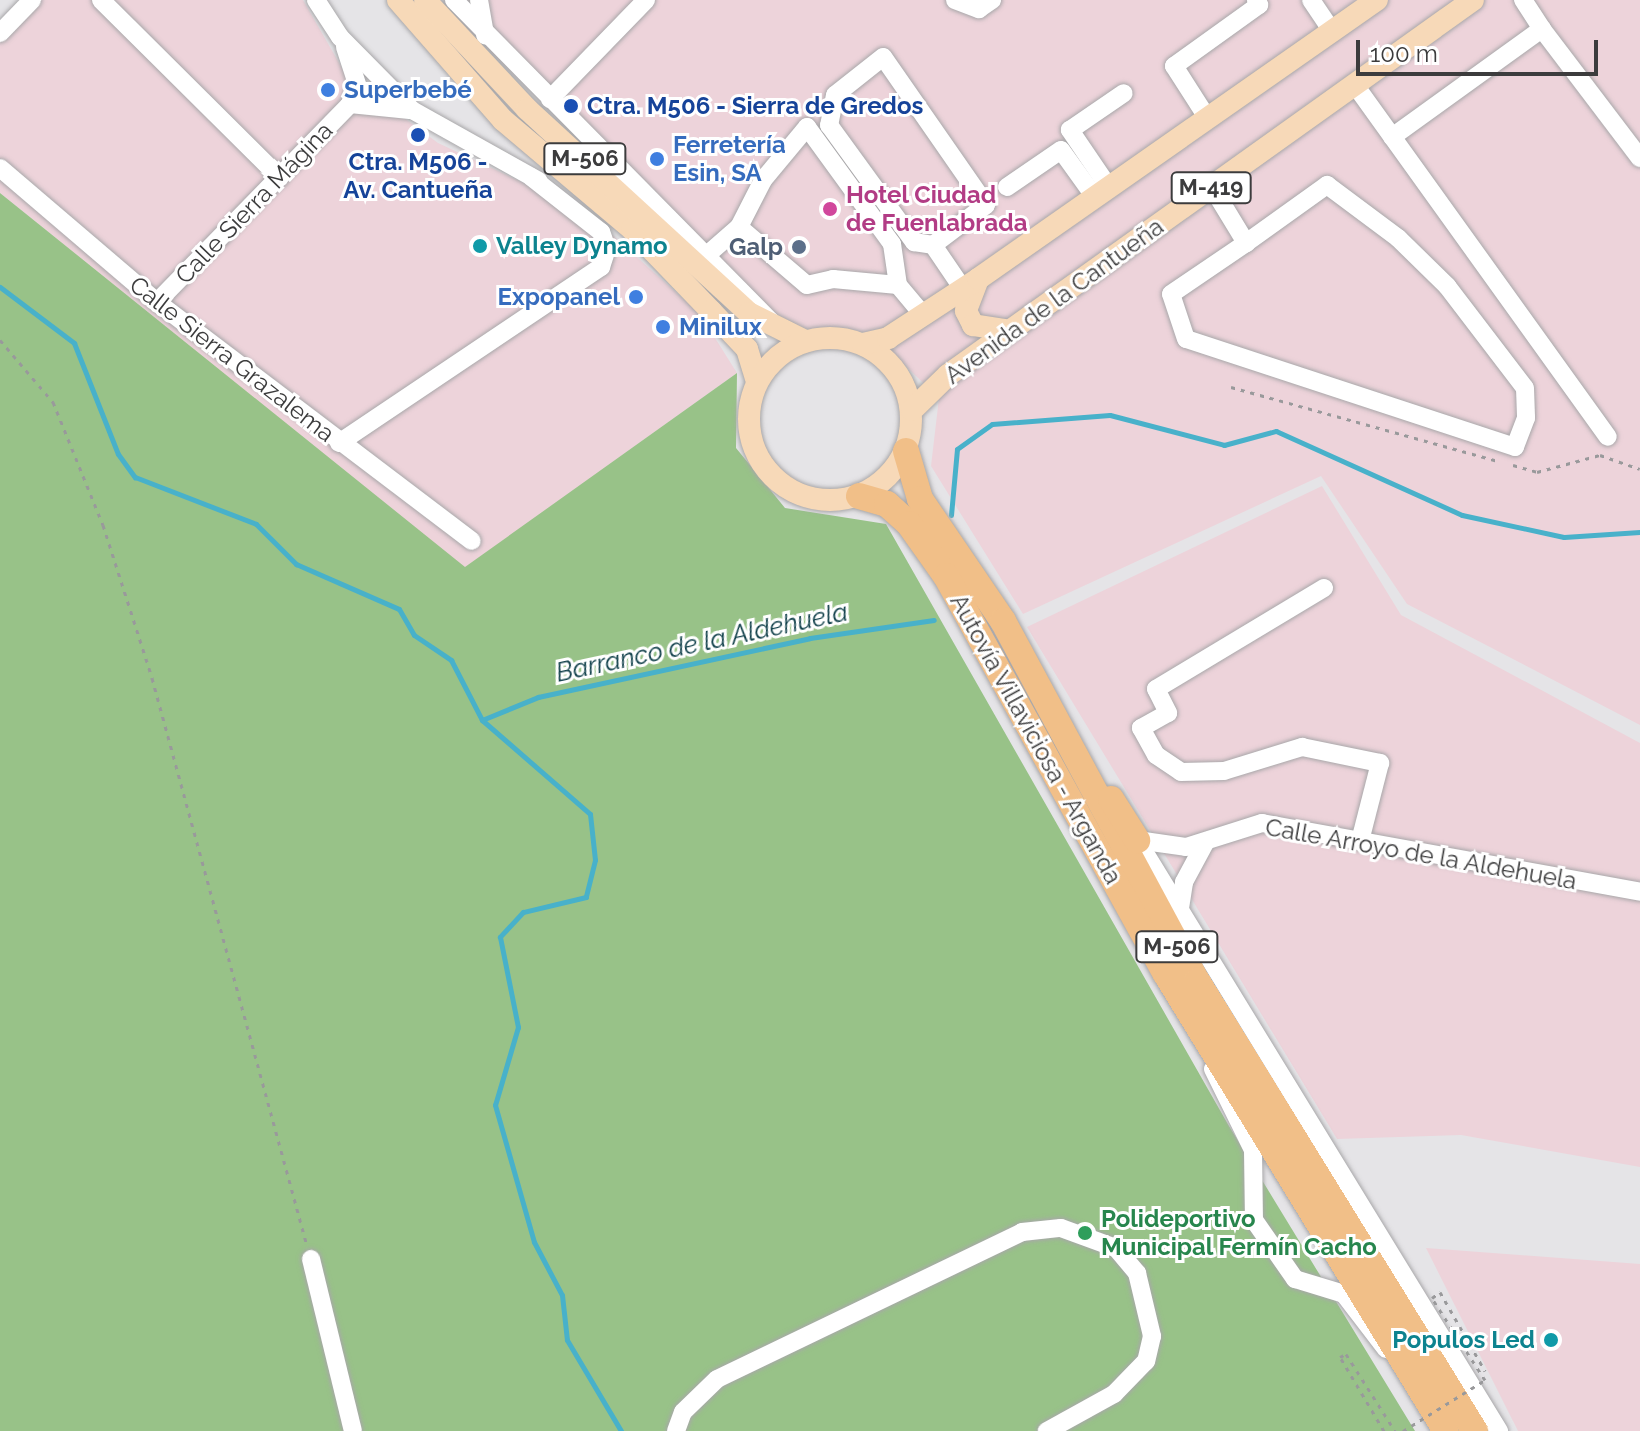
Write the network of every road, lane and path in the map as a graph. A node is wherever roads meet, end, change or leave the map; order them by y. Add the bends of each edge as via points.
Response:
1 (32, 0) edge
2 (101, 0) edge
3 (316, 0) edge
4 (398, 0) edge
5 (425, 0) edge
6 (454, 0) edge
7 (479, 0) edge
8 (646, 0) edge
9 (955, 0) edge
10 (992, 0) edge
11 (1256, 0) edge
12 (1311, 0) edge
13 (1377, 0) edge
14 (1473, 0) edge
15 (1523, 0) edge
16 (1542, 29) junction
17 (1332, 31) junction
18 (0, 33) edge
19 (485, 35) junction
20 (340, 37) junction
21 (1355, 85) junction
22 (1124, 93) dead end
23 (550, 99) junction
24 (350, 104) junction
25 (412, 110) junction
26 (1208, 119) junction
27 (1392, 137) junction
28 (1640, 158) edge
29 (0, 168) edge
30 (531, 177) junction
31 (280, 178) junction
32 (1007, 187) dead end
33 (1212, 187) junction
34 (1101, 191) junction
35 (614, 215) junction
36 (739, 227) junction
37 (1246, 243) junction
38 (933, 245) junction
39 (708, 254) junction
40 (970, 282) junction
41 (898, 285) junction
42 (157, 302) junction
43 (922, 314) junction
44 (1009, 331) junction
45 (779, 332) junction
46 (0, 340) edge
47 (805, 341) junction
48 (863, 344) junction
49 (757, 381) junction
50 (912, 410) junction
51 (1608, 437) dead end
52 (339, 443) junction
53 (906, 451) junction
54 (859, 496) junction
55 (472, 541) dead end
56 (1324, 588) dead end
57 (1038, 689) junction
58 (1137, 840) junction
59 (1360, 841) junction
60 (1205, 843) junction
61 (1640, 892) edge
62 (1180, 908) junction
63 (1186, 1008) junction
64 (311, 1259) joint
65 (1485, 1371) dead end
66 (1409, 1372) junction
67 (1480, 1419) edge
68 (1445, 1430) edge
69 (353, 1431) edge
70 (676, 1431) edge
71 (1047, 1431) edge
72 (1384, 1431) edge
73 (1395, 1431) edge
74 (1403, 1431) edge
75 (1499, 1431) edge
76 (1507, 1431) edge

1 - 18 street
2 - 31 street
3 - 20 street
4 - 35 main road, M-506 via 503,120
5 - 45 main road, M-506 via 527,109 749,313
6 - 19 street
7 - 19 street
8 - 23 street
9 - 10 street via 979,9
11 - 26 street via 1259,5 1174,66
12 - 17 street
13 - 17 main road, M-419
14 - 21 main road, Avenida de la Cantueña / M-419
15 - 16 street
16 - 27 street
16 - 28 street
17 - 26 main road, M-419
19 - 23 street
20 - 24 street, Calle Sierra Mágina via 357,84
20 - 25 street
21 - 27 street
21 - 33 main road, Avenida de la Cantueña / M-419
22 - 34 street via 1070,130
23 - 39 street
24 - 25 street, Calle Sierra Mágina
24 - 31 street, Calle Sierra Mágina
25 - 30 street
26 - 34 main road, M-419
27 - 51 street
29 - 42 street, Calle Sierra Grazalema
30 - 35 street
30 - 52 street via 601,232 607,249 601,267
31 - 42 street, Calle Sierra Mágina
32 - 34 street via 1061,150
33 - 37 street
33 - 44 main road, Avenida de la Cantueña / M-419
34 - 40 main road, M-419
35 - 49 main road, M-506 via 747,349
36 - 39 street
36 - 41 street via 807,285 833,279
36 - 41 street via 763,180 807,127 892,244
37 - 37 street via 1320,185 1334,187 1447,286 1525,388 1526,418 1515,447 1186,339 1171,294
38 - 38 street via 914,242 829,125 835,95 883,57 986,205
38 - 40 street
39 - 45 street
40 - 43 main road, M-419
40 - 44 main road via 966,311 973,325 987,333
41 - 43 street
42 - 52 street, Calle Sierra Grazalema
43 - 48 main road, M-419 via 888,338
44 - 50 main road, Avenida de la Cantueña / M-419
45 - 47 main road, M-506
46 - 64 path via 53,402 103,525 152,678
47 - 48 main road, M-506
47 - 49 main road via 777,356
48 - 50 main road via 887,360
49 - 54 main road, M-506 via 748,413 752,445 769,473 795,493 826,501
50 - 53 main road, M-506
52 - 55 street, Calle Sierra Grazalema
53 - 54 main road via 887,478
53 - 57 highway, M-506 via 920,499 966,559
54 - 63 highway, Autovía Villaviciosa - Arganda / M-506 via 887,504 909,524 946,576
56 - 59 street via 1156,689 1168,713 1141,728 1156,755 1181,772 1224,771 1302,747 1380,763
57 - 58 highway via 1065,718
57 - 67 highway, M-506 via 1197,981
58 - 60 street, Calle Arroyo de la Aldehuela
58 - 62 street
59 - 60 street, Calle Arroyo de la Aldehuela via 1262,823
59 - 61 street, Calle Arroyo de la Aldehuela
60 - 62 street via 1184,882
62 - 67 street
63 - 66 highway, M-506
63 - 66 street via 1253,1150 1254,1220 1295,1279 1344,1294 1364,1327
64 - 69 street
65 - 74 path, bridge via 1440,1292 1432,1298 1485,1380
66 - 68 highway, M-506
67 - 75 street
67 - 76 street
70 - 71 street via 683,1412 717,1379 1022,1232 1061,1228 1116,1248 1137,1273 1152,1336 1146,1361 1114,1394
72 - 73 path via 1340,1357 1346,1354

